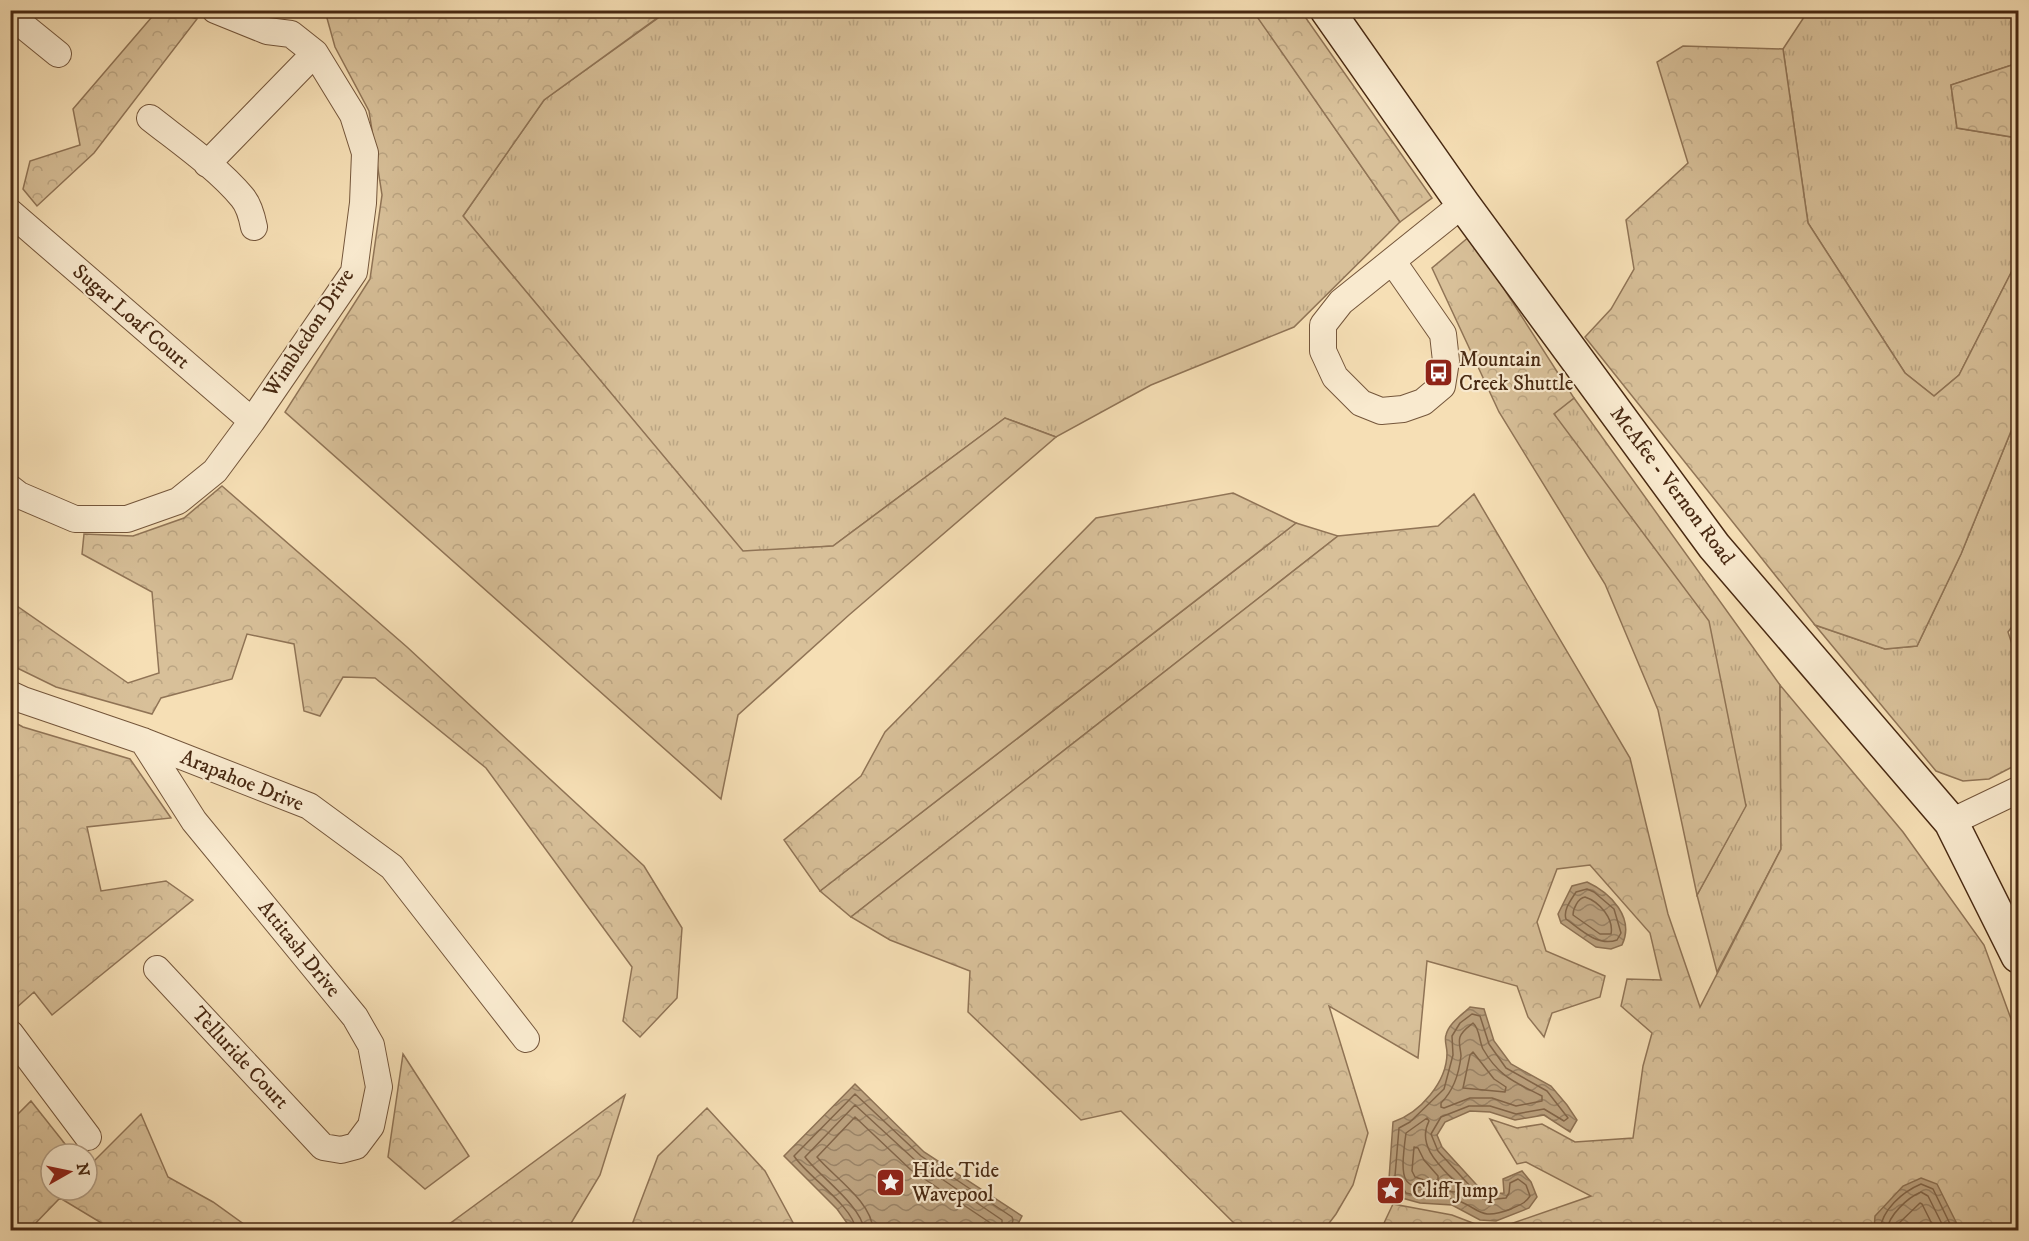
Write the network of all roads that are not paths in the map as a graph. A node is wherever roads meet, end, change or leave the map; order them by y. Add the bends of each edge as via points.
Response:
1 (215, 10) edge
2 (1328, 10) edge
3 (21, 17) edge
4 (315, 53) junction
5 (58, 54) dead end
6 (150, 118) dead end
7 (207, 164) junction
8 (1463, 204) junction
9 (10, 212) edge
10 (254, 227) dead end
11 (1393, 262) junction
12 (252, 421) junction
13 (15, 491) edge
14 (10, 694) edge
15 (143, 741) junction
16 (2019, 790) edge
17 (1951, 822) junction
18 (2019, 956) edge
19 (157, 969) dead end
20 (10, 1033) edge
21 (526, 1039) dead end
22 (88, 1137) dead end
23 (323, 1147) joint

1 - 4 street, Wimbledon Drive via 267,31 291,34
2 - 8 main road, McAfee - Vernon Road
3 - 5 street
4 - 7 street
4 - 12 street, Wimbledon Drive via 353,115 365,153 354,272
6 - 7 street
7 - 10 street via 243,198
8 - 11 street
8 - 17 main road, McAfee - Vernon Road via 1714,546
9 - 12 street, Sugar Loaf Court
11 - 11 street via 1341,302 1323,325 1323,351 1335,377 1361,403 1381,411 1423,402 1442,386 1446,361 1443,334
12 - 13 street, Wimbledon Drive via 215,471 178,501 127,519 75,519
14 - 15 street, Arapahoe Drive
15 - 21 street, Arapahoe Drive via 309,806 392,867
15 - 23 street, Attitash Drive via 194,821 355,1017 371,1045 379,1087 370,1126 356,1146 341,1150
16 - 17 street
17 - 18 main road, McAfee - Vernon Road
19 - 23 street, Telluride Court
20 - 22 street

